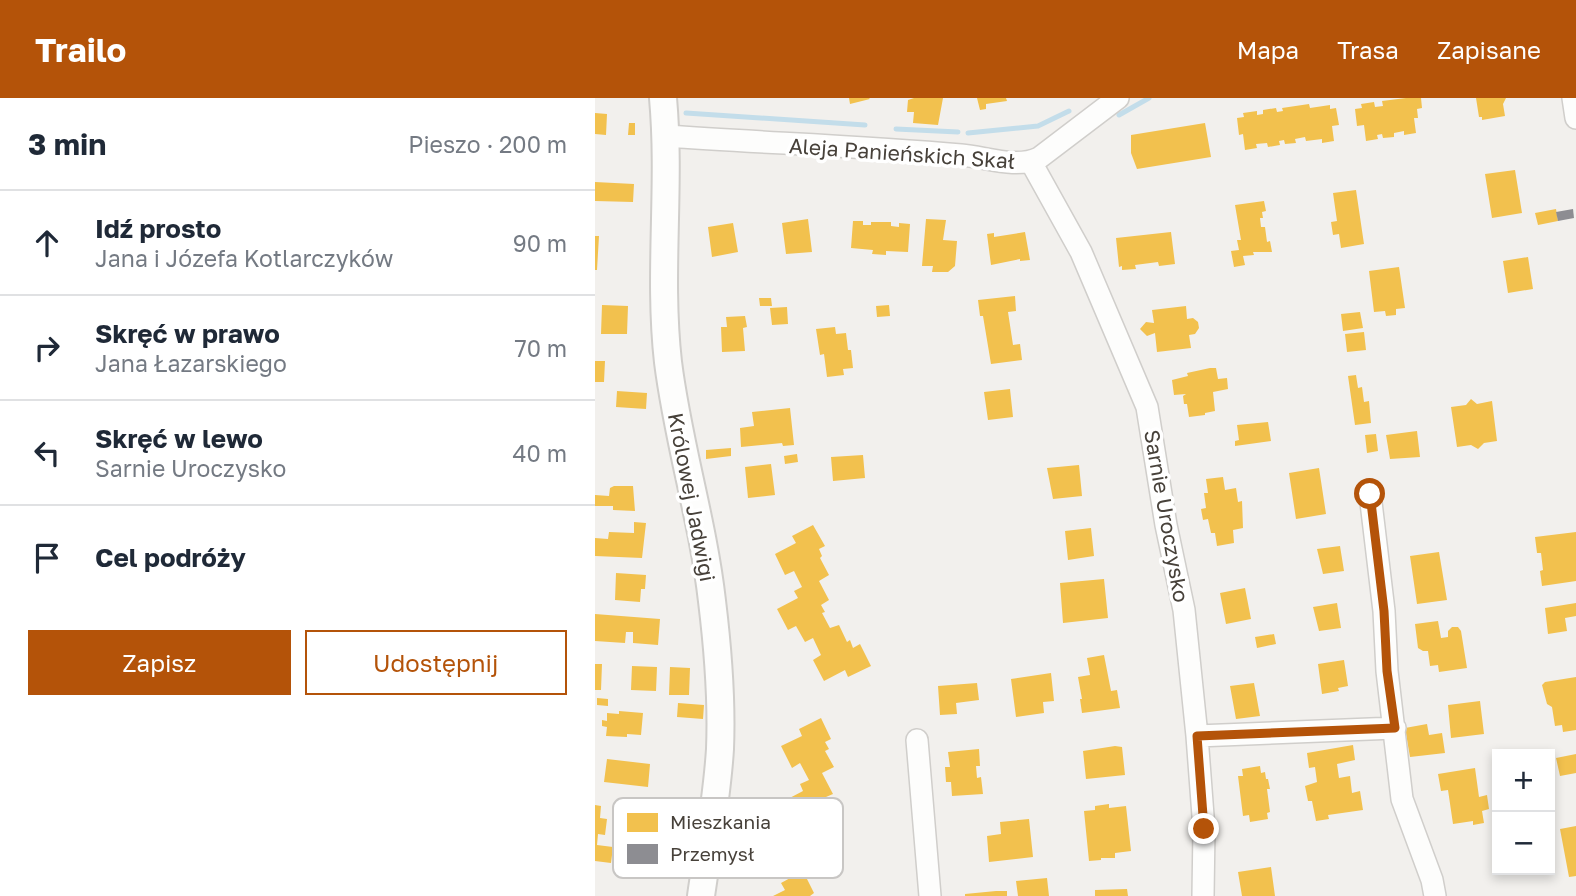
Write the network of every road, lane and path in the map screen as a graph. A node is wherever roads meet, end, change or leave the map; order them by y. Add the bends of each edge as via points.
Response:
1 (663, 98) edge
2 (1118, 98) edge
3 (1573, 98) edge
4 (1576, 118) edge
5 (666, 136) junction
6 (1031, 162) junction
7 (1370, 494) dead end
8 (1395, 728) junction
9 (1197, 736) junction
10 (917, 740) dead end
11 (714, 798) edge
12 (703, 878) edge
13 (701, 896) edge
14 (929, 896) edge
15 (1203, 896) edge
16 (1435, 896) edge

1 - 5 street, Królowej Jadwigi
2 - 6 street, Aleja Panieńskich Skał
3 - 4 street
5 - 6 street, Aleja Panieńskich Skał
5 - 11 street, Królowej Jadwigi via 663,285 668,360 712,598 718,656 720,748
6 - 9 street, Sarnie Uroczysko via 1081,252 1147,407 1184,610
7 - 8 street
8 - 9 street
8 - 16 street via 1402,799
9 - 15 street, Sarnie Uroczysko via 1204,829
10 - 14 street
12 - 13 street, Królowej Jadwigi

